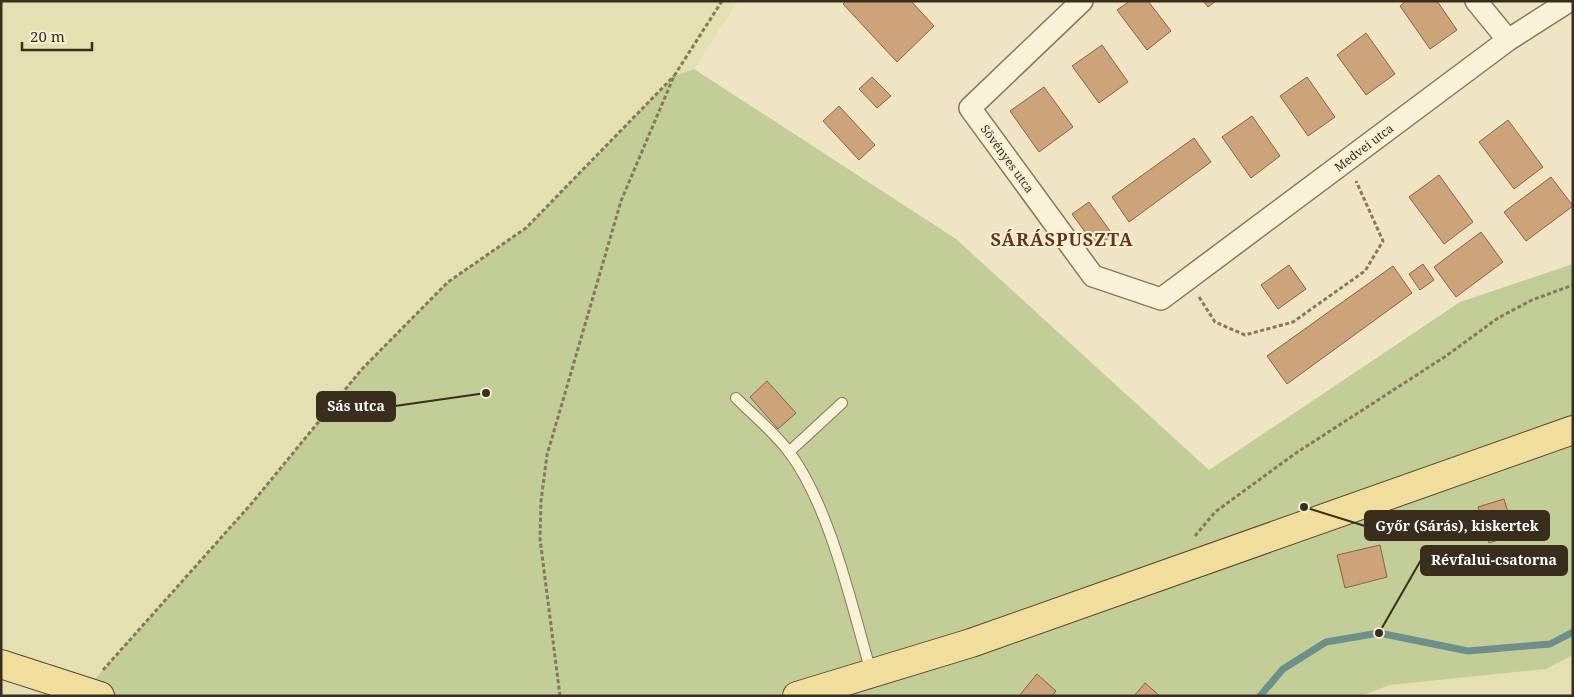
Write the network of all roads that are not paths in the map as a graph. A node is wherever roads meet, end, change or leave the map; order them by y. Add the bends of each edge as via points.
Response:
1 (1082, 1) edge
2 (1476, 1) edge
3 (1569, 1) edge
4 (1508, 40) junction
5 (1161, 299) joint
6 (736, 398) dead end
7 (842, 403) dead end
8 (1573, 430) edge
9 (789, 452) junction
10 (1, 664) edge
11 (872, 674) junction
12 (92, 694) edge
13 (797, 696) edge

1 - 5 street, Sövényes utca via 970,108 1092,276
2 - 4 street
3 - 4 street, Medvei utca
4 - 5 street, Medvei utca
6 - 9 lane
7 - 9 lane
8 - 11 main road via 971,643
9 - 11 lane via 809,486 828,530
10 - 12 main road
11 - 13 main road

